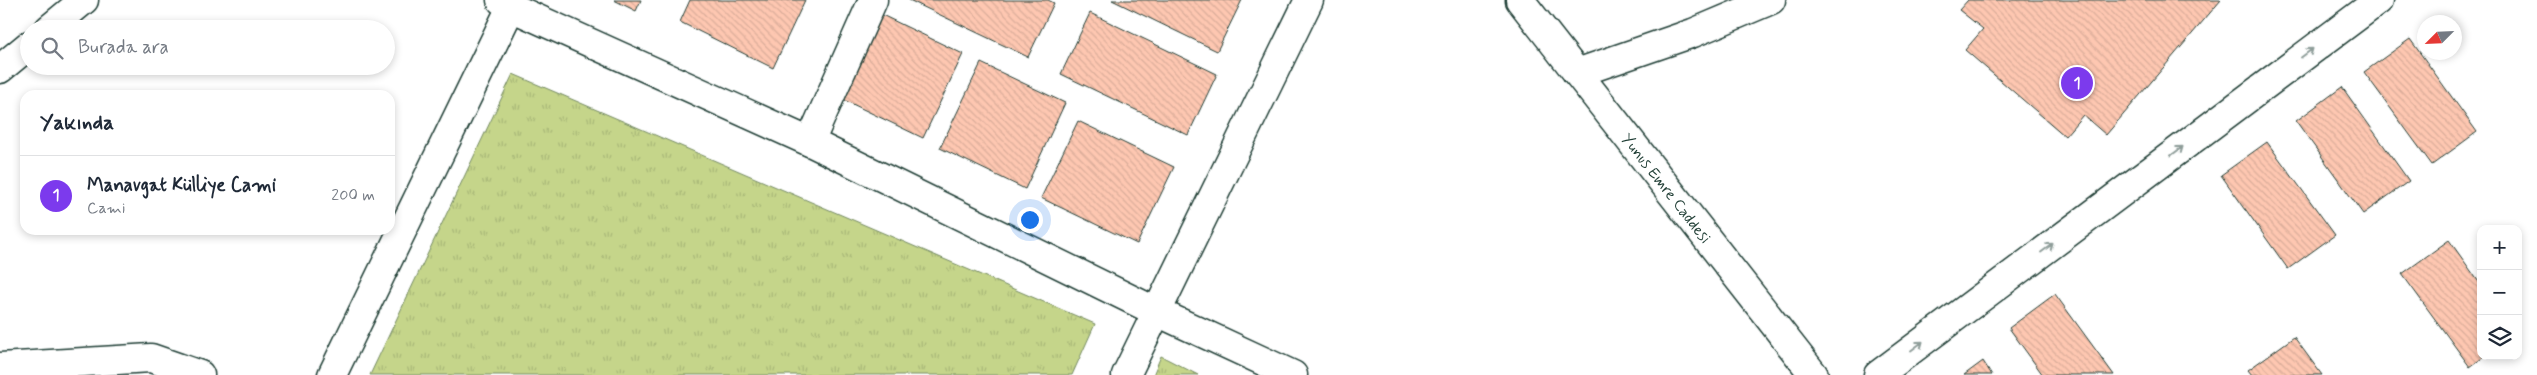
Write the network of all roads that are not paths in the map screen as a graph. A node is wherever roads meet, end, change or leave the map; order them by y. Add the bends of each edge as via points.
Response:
1 (84, 0) edge
2 (873, 0) edge
3 (1309, 0) edge
4 (1520, 0) edge
5 (1771, 0) edge
6 (2379, 0) edge
7 (506, 4) edge
8 (60, 20) edge
9 (20, 52) edge
10 (0, 69) edge
11 (1577, 73) junction
12 (810, 142) junction
13 (1155, 311) junction
14 (0, 367) edge
15 (200, 375) edge
16 (332, 375) edge
17 (1126, 375) edge
18 (1293, 375) edge
19 (1814, 375) edge
20 (1878, 375) edge

1 - 8 street
2 - 12 street
3 - 13 street
4 - 11 street, Yunus Emre Caddesi
5 - 11 street via 1692,33
20 -> 6 street
7 - 12 street
7 - 16 street
9 - 10 street
11 - 19 street, Yunus Emre Caddesi
12 - 13 street
13 - 17 street
13 - 18 street
14 - 15 street via 151,358

